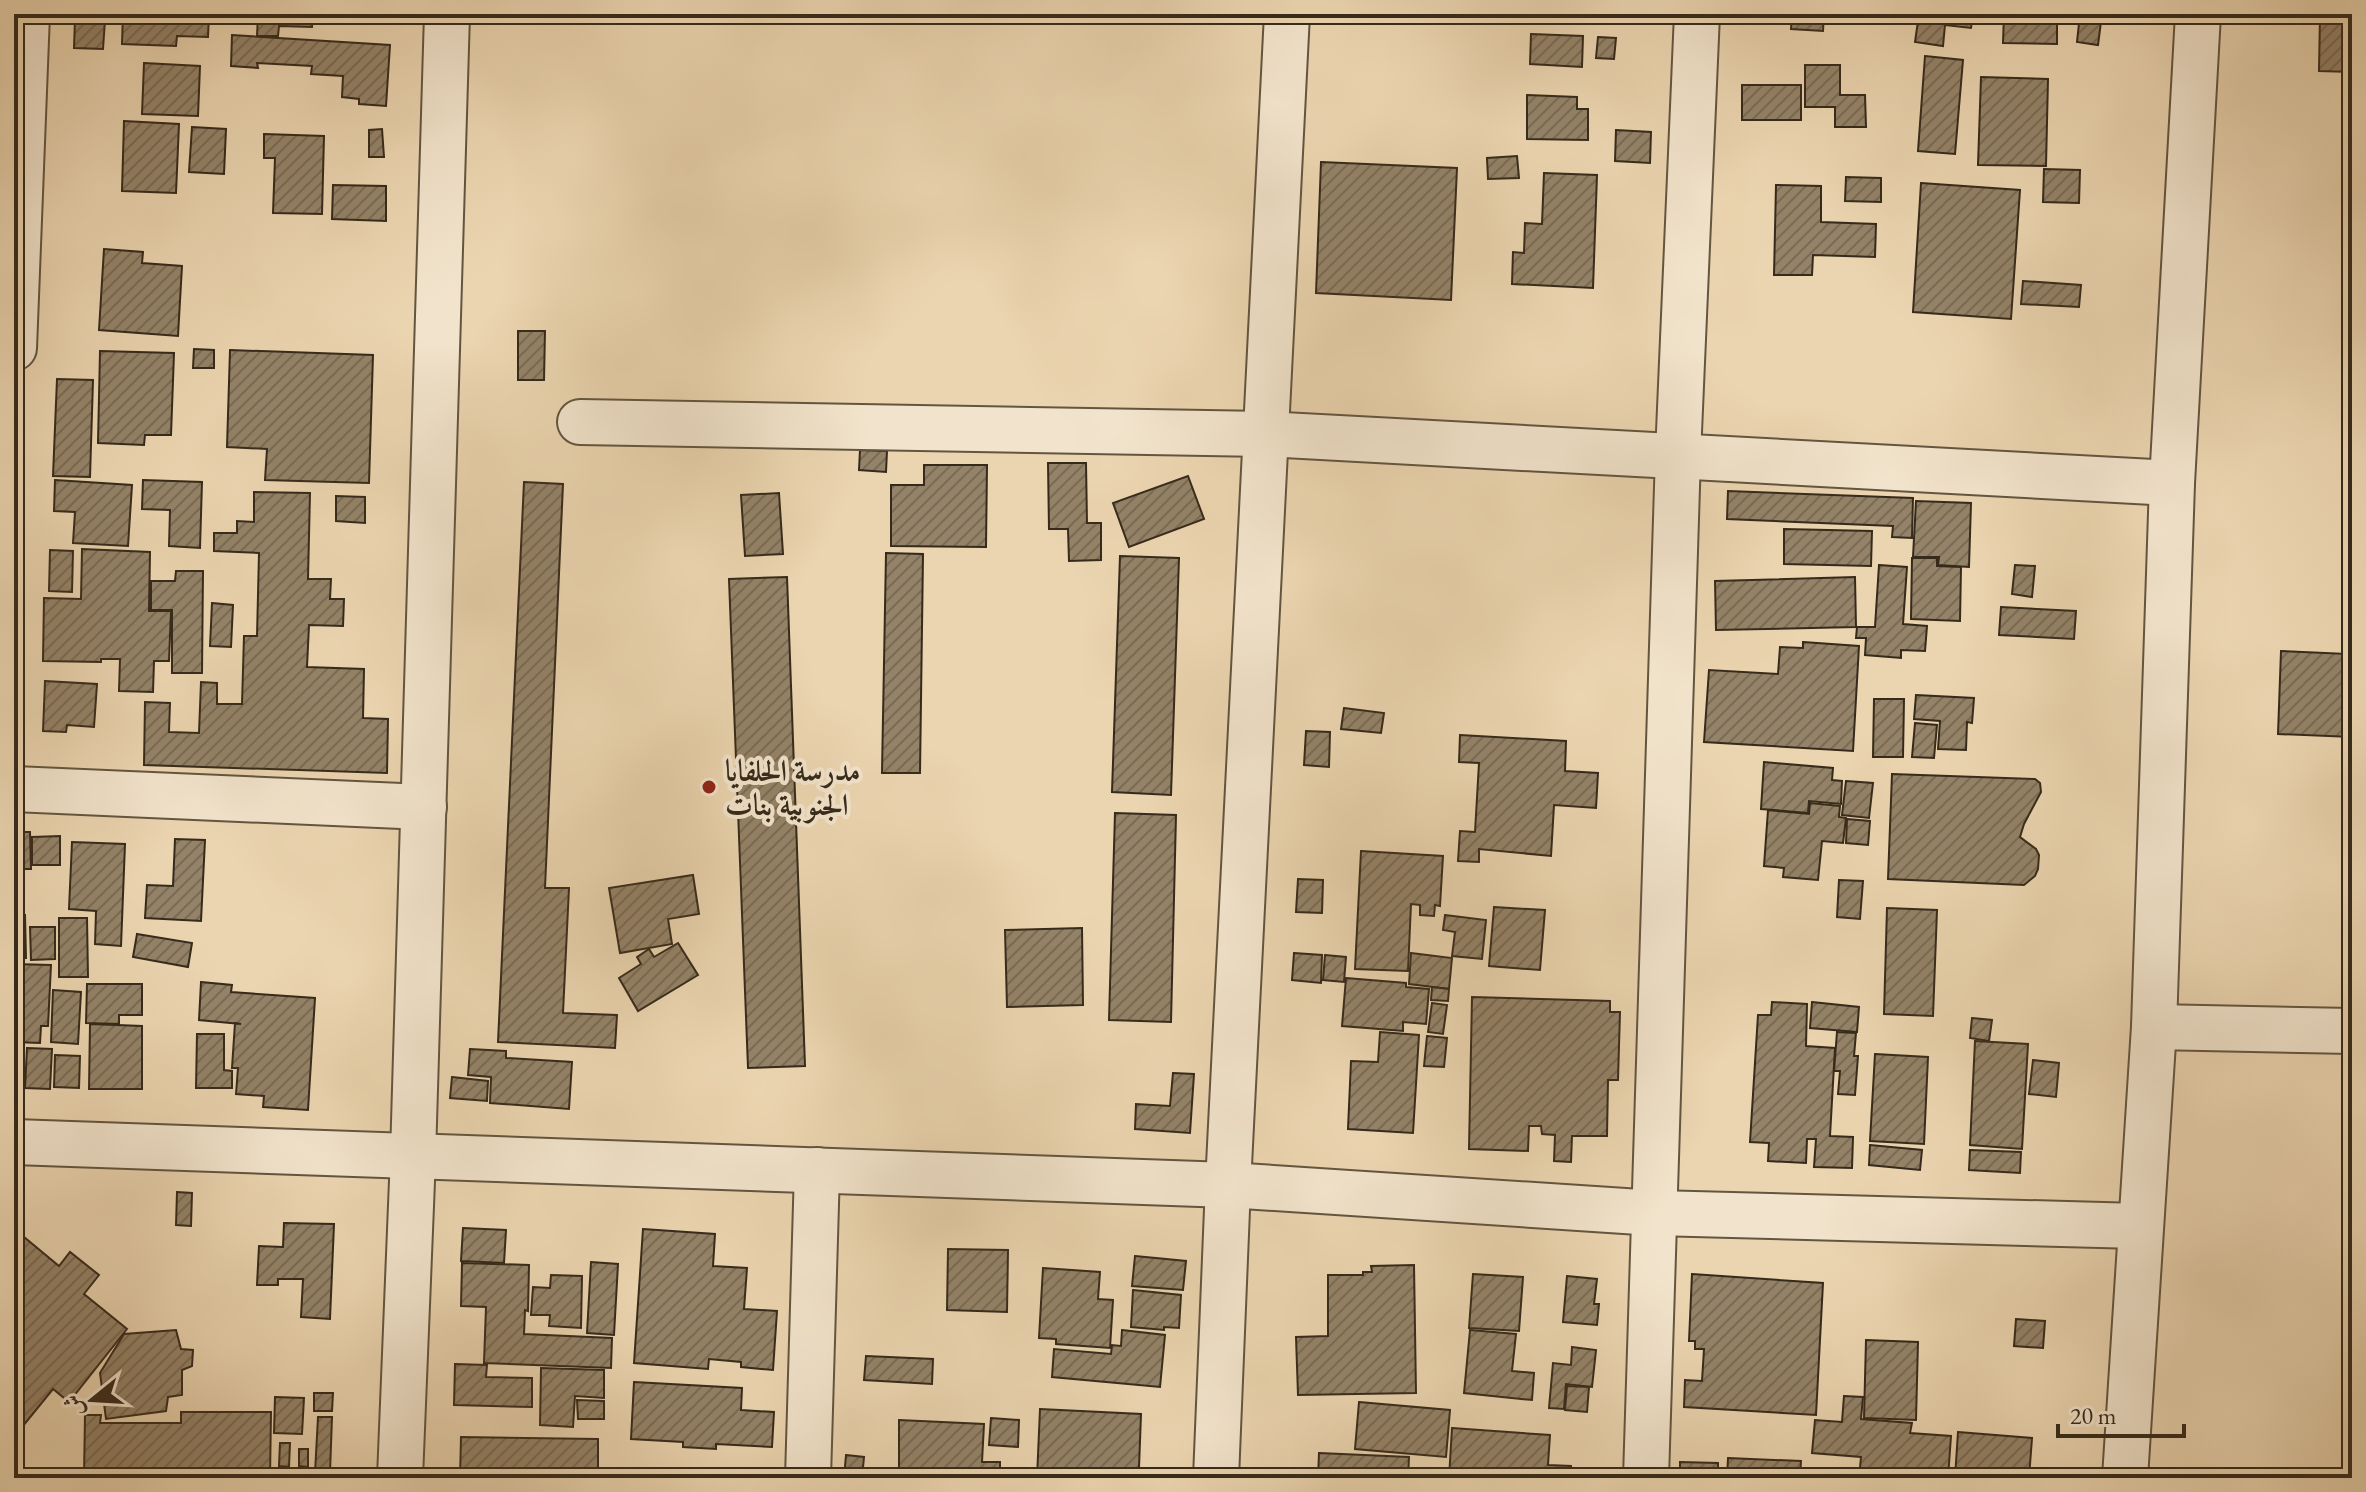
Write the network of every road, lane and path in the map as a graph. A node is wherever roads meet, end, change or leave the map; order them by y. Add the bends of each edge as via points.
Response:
1 (27, 14) edge
2 (447, 14) edge
3 (1287, 14) edge
4 (1697, 14) edge
5 (2198, 14) edge
6 (14, 348) edge
7 (580, 422) dead end
8 (1265, 434) junction
9 (1678, 455) junction
10 (2172, 483) junction
11 (14, 789) edge
12 (424, 807) junction
13 (2154, 1027) junction
14 (2352, 1031) edge
15 (14, 1142) edge
16 (413, 1156) junction
17 (817, 1170) junction
18 (1228, 1185) junction
19 (1655, 1213) junction
20 (2139, 1226) junction
21 (400, 1478) edge
22 (808, 1478) edge
23 (1216, 1478) edge
24 (1646, 1478) edge
25 (2125, 1478) edge

1 - 6 street
2 - 12 street
3 - 8 street
4 - 9 street
5 - 10 street
7 - 8 street
8 - 9 street
8 - 18 street
9 - 10 street
9 - 19 street
10 - 13 street
11 - 12 street
12 - 16 street
13 - 14 street
13 - 20 street
15 - 16 street
16 - 17 street
16 - 21 street
17 - 18 street
17 - 22 street
18 - 19 street
18 - 23 street
19 - 20 street
19 - 24 street
20 - 25 street

